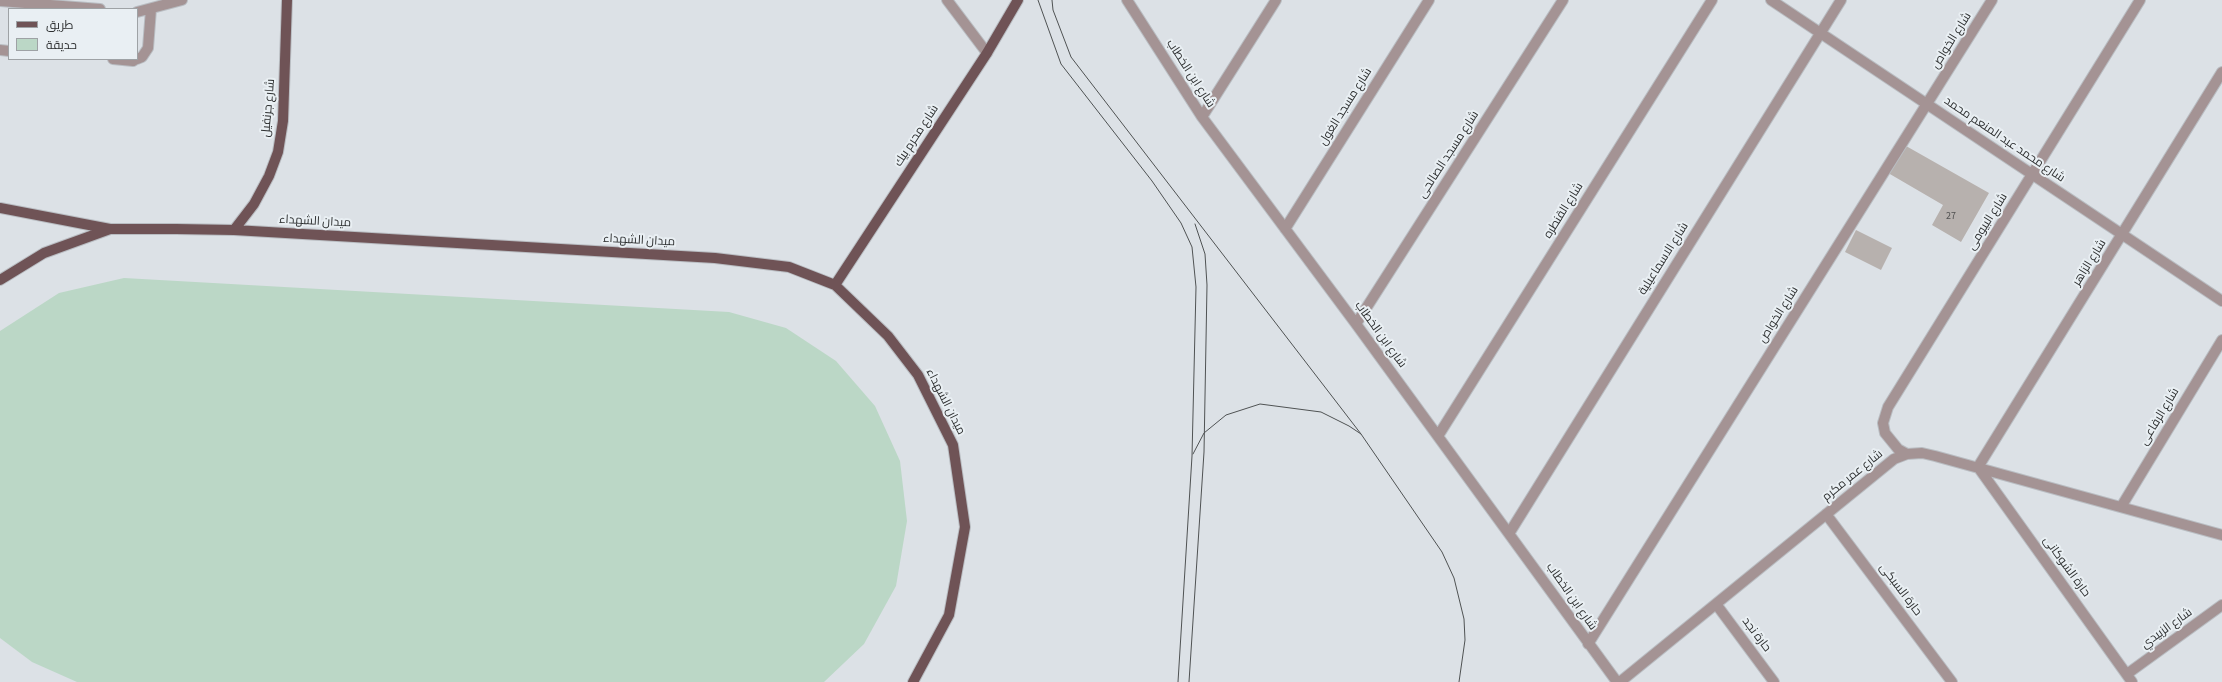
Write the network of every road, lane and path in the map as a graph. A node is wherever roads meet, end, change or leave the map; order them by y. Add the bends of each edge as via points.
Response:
1 (182, 0) edge
2 (288, 0) edge
3 (947, 0) edge
4 (1018, 0) edge
5 (1127, 0) edge
6 (1276, 0) edge
7 (1429, 0) edge
8 (1563, 0) edge
9 (1712, 0) edge
10 (1771, 0) edge
11 (1841, 0) edge
12 (1992, 0) edge
13 (2140, 0) edge
14 (0, 1) edge
15 (88, 8) edge
16 (151, 9) junction
17 (138, 12) edge
18 (1821, 33) junction
19 (987, 53) junction
20 (138, 59) edge
21 (123, 60) edge
22 (135, 60) edge
23 (2222, 72) edge
24 (1928, 104) junction
25 (1202, 117) junction
26 (2033, 175) junction
27 (0, 208) edge
28 (1285, 228) junction
29 (110, 229) junction
30 (234, 230) junction
31 (2123, 234) junction
32 (0, 280) edge
33 (835, 285) junction
34 (2222, 301) edge
35 (1356, 324) junction
36 (2222, 340) edge
37 (1438, 436) junction
38 (1907, 454) junction
39 (1978, 467) junction
40 (2121, 507) junction
41 (1826, 514) junction
42 (1510, 532) junction
43 (2222, 535) edge
44 (1716, 604) junction
45 (2222, 605) edge
46 (1588, 644) junction
47 (2129, 678) edge
48 (913, 682) edge
49 (1617, 682) edge
50 (1620, 682) edge
51 (1774, 682) edge
52 (1952, 682) edge

1 - 16 street
2 - 30 main road, شارع جرنفيل via 283,121 278,152 254,204
3 - 19 street
4 - 19 main road, شارع محرم بيك
5 - 25 street, شارع ابن الخطاب
6 - 25 street
7 - 28 street, شارع مسجد الغول
8 - 35 street, شارع مسجد الصالحى
9 - 37 street, شارع القنطره
10 - 18 street, شارع محمد عبد المنعم محمد
11 - 18 street, شارع الاسماعيلية
12 - 24 street, شارع الخواص
13 - 26 street, شارع البيومى
14 - 15 street
16 - 17 street
16 - 20 street via 148,48
18 - 24 street, شارع محمد عبد المنعم محمد
18 - 42 street, شارع الاسماعيلية
19 - 33 main road, شارع محرم بيك
21 - 22 street
23 - 31 street, شارع الزاهر
24 - 26 street, شارع محمد عبد المنعم محمد
24 - 46 street, شارع الخواص
25 - 28 street, شارع ابن الخطاب
26 - 31 street, شارع محمد عبد المنعم محمد
26 - 38 street, شارع البيومى via 1888,408 1882,423 1885,433 1894,446
27 - 29 main road
28 - 35 street, شارع ابن الخطاب
29 - 30 main road, ميدان الشهداء
29 - 32 main road, ميدان الشهداء via 44,253
30 - 33 main road, ميدان الشهداء via 715,258 789,266
31 - 34 street, شارع محمد عبد المنعم محمد
31 - 39 street, شارع الزاهر
33 - 48 main road, ميدان الشهداء via 888,336 918,374 953,445 965,527 949,615
35 - 37 street, شارع ابن الخطاب
36 - 40 street, شارع الرفاعى
37 - 42 street, شارع ابن الخطاب
38 - 39 street, شارع عمر مكرم via 1922,453
38 - 41 street, شارع عمر مكرم via 1894,459
39 - 40 street, شارع عمر مكرم
39 - 47 street, حارة الشوكانى
40 - 43 street, شارع عمر مكرم
41 - 44 street, شارع عمر مكرم
41 - 52 street, حارة السبكى
42 - 46 street, شارع ابن الخطاب
44 - 50 street, شارع عمر مكرم
44 - 51 street, حارة نجد
45 - 47 street, شارع الزبيدي
46 - 49 street, شارع ابن الخطاب

